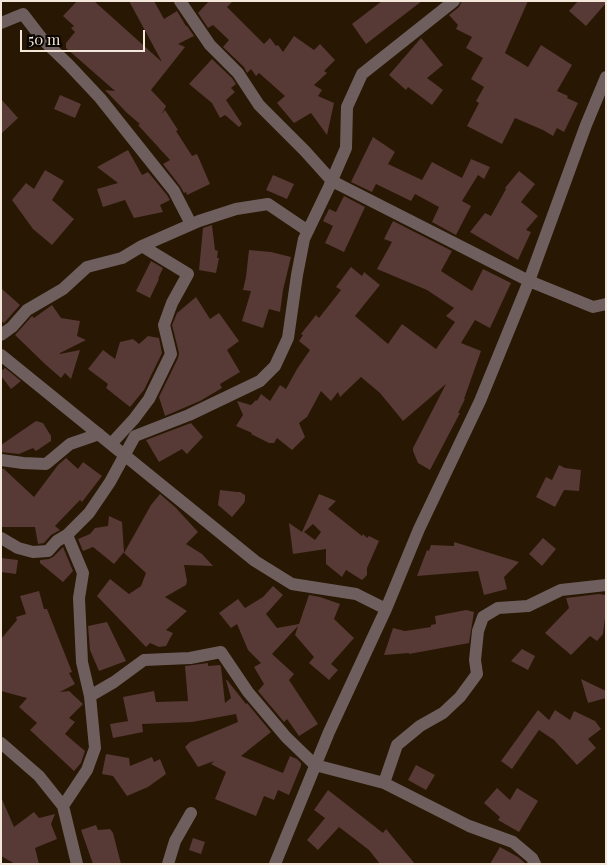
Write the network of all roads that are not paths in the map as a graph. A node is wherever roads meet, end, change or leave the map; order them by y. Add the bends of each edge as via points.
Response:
1 (180, 1) edge
2 (454, 1) edge
3 (1, 23) edge
4 (606, 77) edge
5 (332, 182) junction
6 (192, 224) junction
7 (308, 230) junction
8 (142, 246) junction
9 (529, 281) junction
10 (606, 304) edge
11 (1, 335) edge
12 (1, 355) edge
13 (99, 434) junction
14 (111, 444) junction
15 (125, 455) junction
16 (1, 460) edge
17 (67, 535) junction
18 (1, 538) edge
19 (606, 585) edge
20 (386, 609) junction
21 (90, 696) junction
22 (1, 743) edge
23 (315, 765) junction
24 (384, 783) junction
25 (63, 806) junction
26 (191, 814) dead end
27 (77, 864) edge
28 (168, 864) edge
29 (275, 864) edge
30 (535, 864) edge

1 - 5 street via 210,45 238,73 259,105
2 - 5 street via 362,74 347,107 346,148
3 - 6 street via 23,14 43,40 106,105 174,191
4 - 9 street
5 - 7 street
5 - 9 street
6 - 7 street via 236,209 268,204
6 - 8 street
7 - 15 street via 296,275 288,338 275,366 260,381 189,415 135,436
8 - 11 street via 122,258 87,267 63,289 27,310
8 - 14 street via 188,274 164,325 171,354 149,399
9 - 10 street via 593,307
9 - 20 street via 480,400 419,529
12 - 13 street
13 - 14 street
13 - 16 street via 70,444 46,464
14 - 15 street
15 - 17 street via 90,513
15 - 20 street via 255,562 292,584 356,594
17 - 18 street via 48,551 33,552
17 - 21 street via 83,573 79,598 82,662
19 - 24 street via 562,590 528,606 498,608 483,617 478,631 477,674 443,713 397,745
20 - 23 street
21 - 23 street via 144,660 190,658 221,652 248,692
21 - 25 street via 95,748 87,770
22 - 25 street via 39,776
23 - 24 street
23 - 29 street
24 - 30 street via 469,826 513,842
25 - 27 street
26 - 28 street via 175,841

